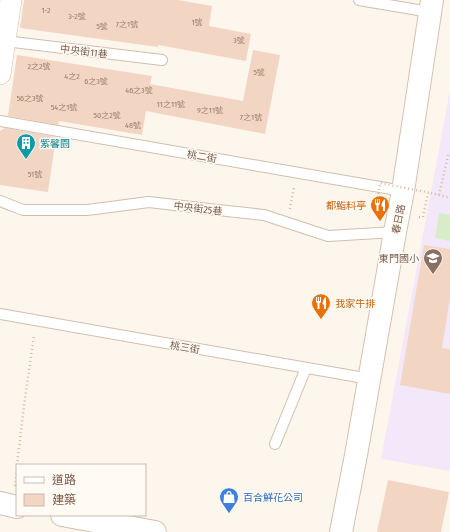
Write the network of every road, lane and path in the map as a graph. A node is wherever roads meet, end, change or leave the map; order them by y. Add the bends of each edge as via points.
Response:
1 (11, 0) edge
2 (359, 0) edge
3 (431, 6) edge
4 (5, 42) junction
5 (162, 60) dead end
6 (0, 74) edge
7 (0, 121) edge
8 (448, 152) dead end
9 (297, 172) junction
10 (403, 191) junction
11 (428, 193) junction
12 (439, 195) junction
13 (450, 198) edge
14 (0, 201) edge
15 (375, 202) dead end
16 (423, 217) dead end
17 (287, 223) junction
18 (395, 232) junction
19 (0, 314) edge
20 (36, 320) junction
21 (306, 368) junction
22 (370, 379) junction
23 (275, 444) dead end
24 (18, 464) edge
25 (0, 503) edge
26 (16, 507) edge
27 (67, 516) edge
28 (155, 532) edge
29 (341, 532) edge

1 - 4 street
2 - 3 lane
3 - 10 main road, 春日路
4 - 5 lane, 中央街11巷
4 - 6 street
7 - 9 lane, 桃二街
8 - 12 path
9 - 10 lane, 桃二街
9 - 17 path
10 - 18 main road, 春日路
11 - 12 path, bridge
11 - 15 path, bridge via 380,183 377,202 381,206 375,206
11 - 16 path
12 - 13 path
14 - 17 lane, 中央街25巷 via 23,210 87,210 149,202 264,215
17 - 18 lane, 中央街25巷 via 328,236
18 - 22 main road, 春日路
19 - 20 lane, 桃三街
20 - 21 lane, 桃三街
20 - 24 path
21 - 22 lane, 桃三街
21 - 23 lane
22 - 29 main road, 春日路
25 - 26 main road
27 - 28 main road

